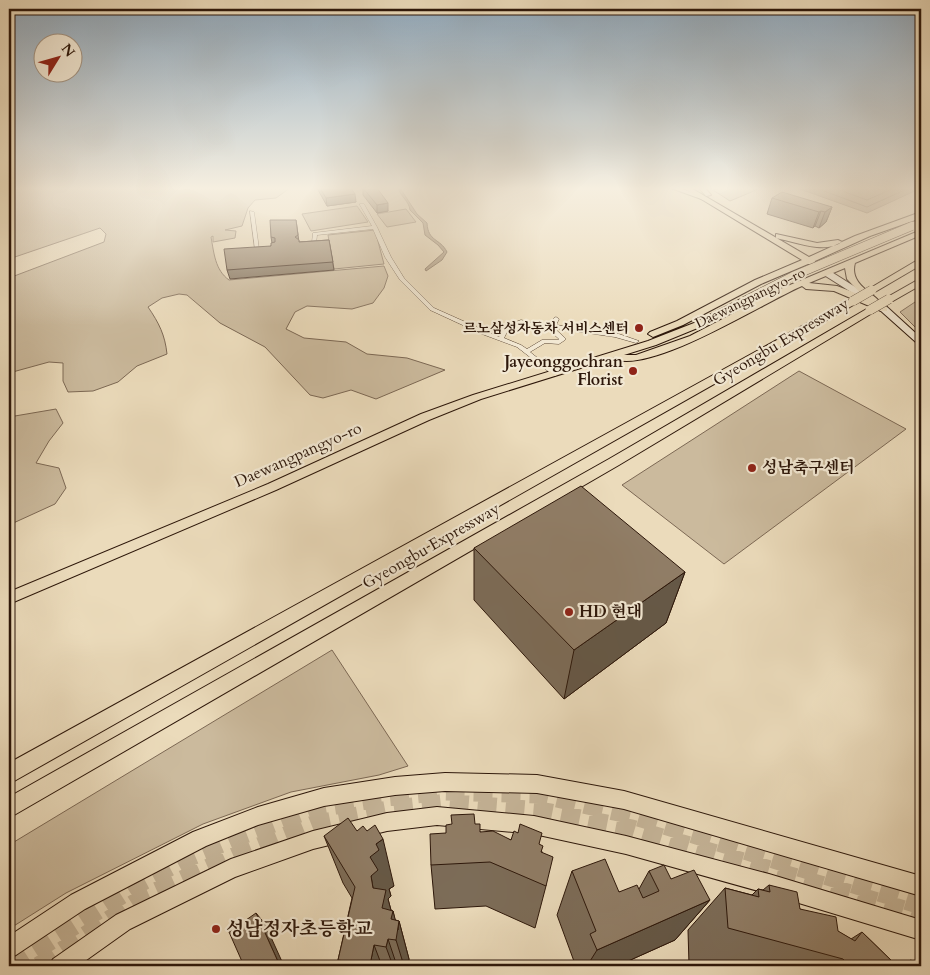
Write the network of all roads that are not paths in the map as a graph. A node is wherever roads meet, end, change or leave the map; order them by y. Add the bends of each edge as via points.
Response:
1 (759, 233) edge
2 (255, 234) edge
3 (319, 234) edge
4 (378, 234) edge
5 (760, 234) edge
6 (774, 234) edge
7 (873, 234) edge
8 (894, 234) edge
9 (918, 234) edge
10 (779, 236) junction
11 (866, 236) junction
12 (300, 245) edge
13 (265, 248) edge
14 (257, 249) junction
15 (250, 250) edge
16 (808, 260) junction
17 (921, 261) edge
18 (851, 263) junction
19 (827, 273) junction
20 (921, 281) edge
21 (758, 282) junction
22 (781, 292) junction
23 (889, 299) joint
24 (877, 310) junction
25 (556, 318) dead end
26 (552, 328) junction
27 (501, 339) junction
28 (636, 341) junction
29 (921, 342) edge
30 (526, 352) junction
31 (606, 359) junction
32 (555, 374) junction
33 (9, 598) edge
34 (45, 754) junction
35 (9, 768) edge
36 (9, 774) edge
37 (9, 808) edge
38 (921, 886) edge
39 (921, 930) edge
40 (9, 948) edge
41 (60, 966) edge

1 - 21 main road via 762,240 785,259 777,270
2 - 14 street
3 - 12 street via 315,234 314,243
4 - 27 street via 402,279 432,309
5 - 16 main road
6 - 10 main road
7 - 11 main road
8 - 31 main road, Daewangpangyo-ro, bridge via 793,276 681,332
9 - 18 main road, Daewangpangyo-ro
10 - 11 main road via 817,245
10 - 16 main road
11 - 16 main road, Daewangpangyo-ro
13 - 14 street
14 - 15 street
16 - 19 main road
16 - 21 main road, Daewangpangyo-ro
17 - 34 highway, Gyeongbu Expressway, bridge
18 - 19 main road, Daewangpangyo-ro
18 - 24 main road via 848,274
19 - 22 main road, Daewangpangyo-ro
19 - 24 main road
20 - 23 highway
21 - 28 main road, Daewangpangyo-ro via 680,323
22 - 24 main road via 826,285
22 - 31 main road, Daewangpangyo-ro via 663,350 637,358
23 - 24 highway, bridge
24 - 29 main road
24 - 37 highway, Gyeongbu Expressway
25 - 26 street
26 - 27 street via 521,322 507,327
26 - 28 street
26 - 30 street via 562,338 559,342 544,341
27 - 30 street
28 - 31 main road, Daewangpangyo-ro
30 - 32 street
31 - 32 main road, Daewangpangyo-ro
32 - 33 main road, Daewangpangyo-ro via 425,417 272,487
34 - 35 highway
34 - 36 highway, Gyeongbu Expressway
38 - 40 main road via 624,800 537,784 446,782 324,797 258,816 200,839 78,902
39 - 41 main road via 626,845 534,825 437,816 387,822 322,838 231,869 122,922

